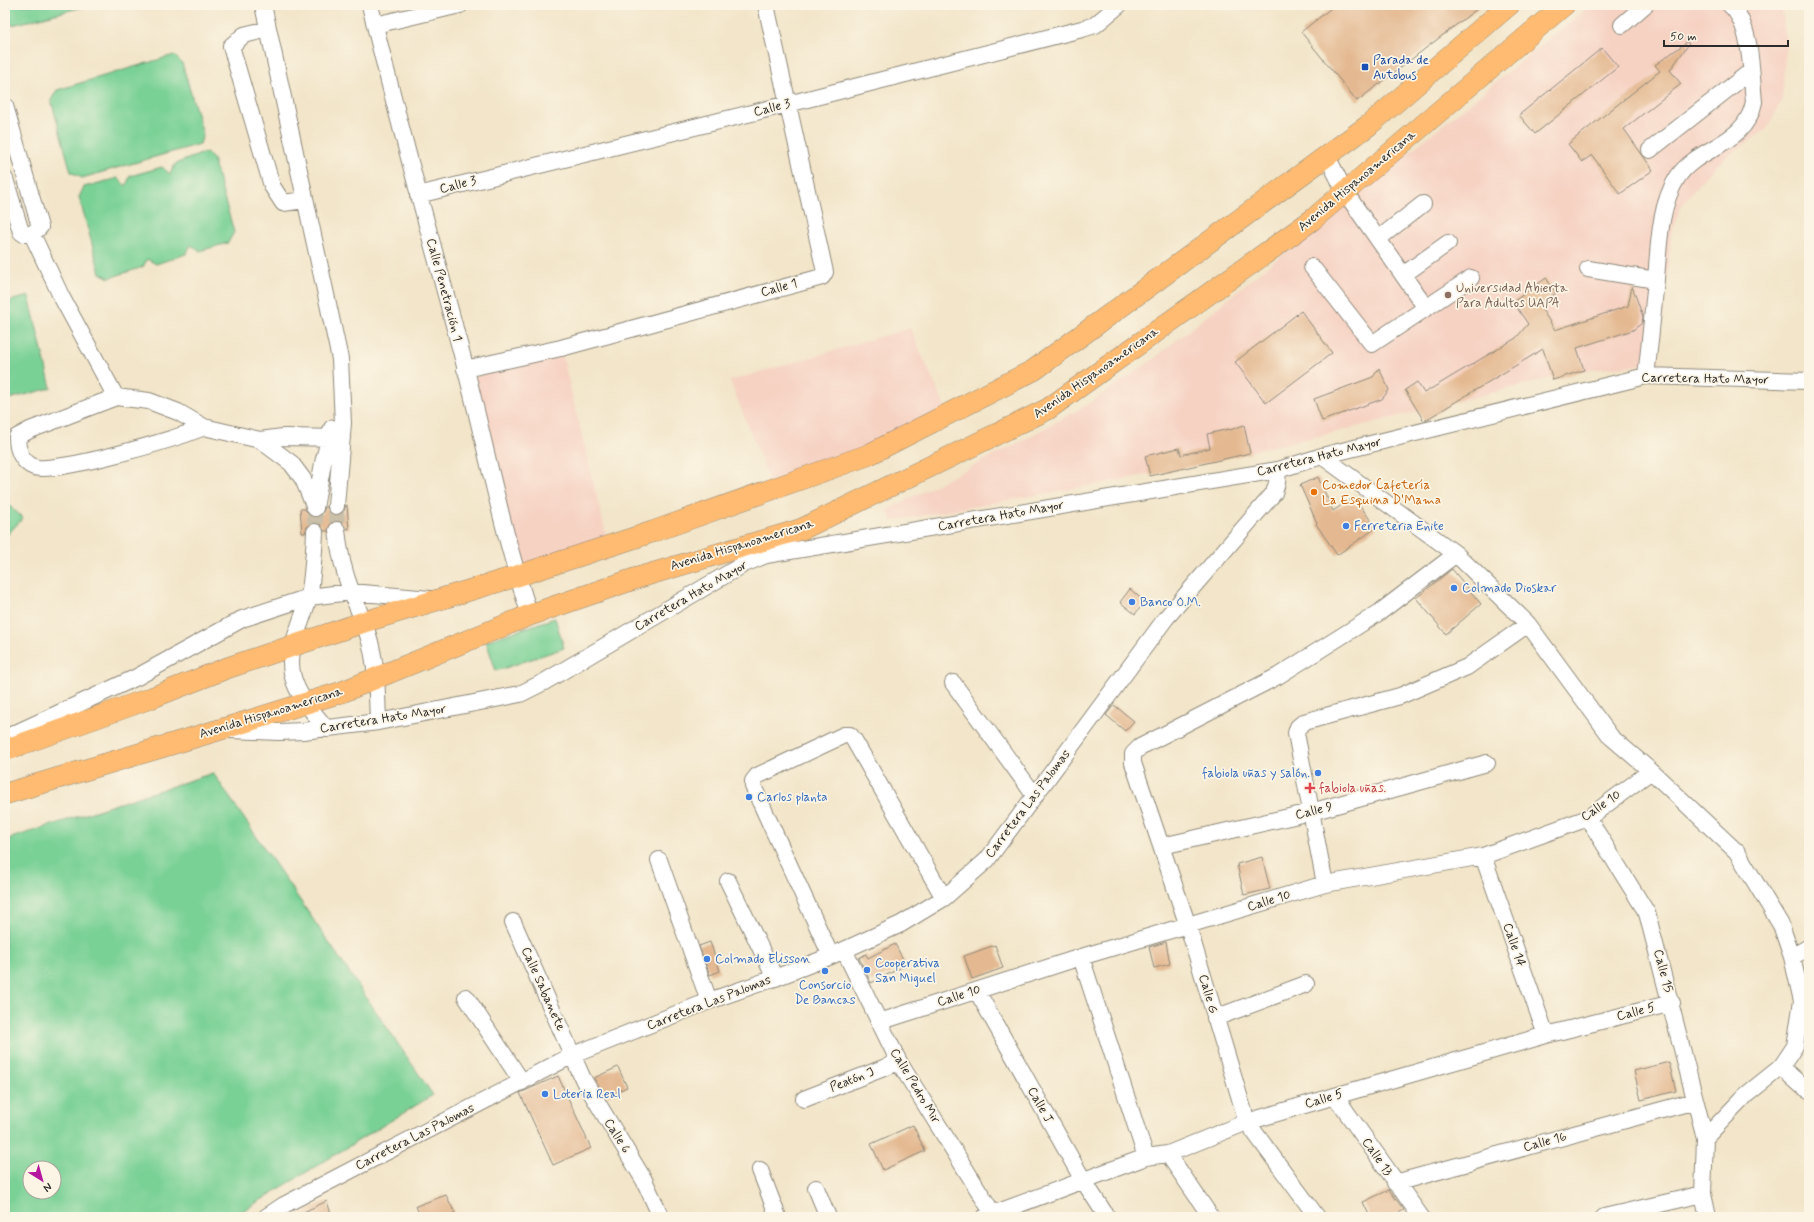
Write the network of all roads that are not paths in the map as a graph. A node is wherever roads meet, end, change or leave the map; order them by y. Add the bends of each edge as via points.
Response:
1 (263, 5) edge
2 (370, 5) edge
3 (460, 5) edge
4 (766, 5) edge
5 (1119, 5) edge
6 (1509, 5) edge
7 (1564, 5) edge
8 (1645, 5) edge
9 (1730, 5) edge
10 (375, 25) junction
11 (1622, 25) dead end
12 (268, 29) junction
13 (1750, 71) junction
14 (788, 104) junction
15 (5, 106) edge
16 (1650, 150) dead end
17 (1327, 156) junction
18 (5, 179) edge
19 (1345, 192) junction
20 (418, 195) junction
21 (305, 200) junction
22 (1423, 204) dead end
23 (32, 234) junction
24 (1378, 239) junction
25 (1448, 243) dead end
26 (1312, 266) dead end
27 (1588, 269) dead end
28 (1403, 275) junction
29 (1470, 278) dead end
30 (1656, 280) junction
31 (1426, 308) junction
32 (465, 369) junction
33 (1646, 376) junction
34 (1809, 381) edge
35 (116, 397) junction
36 (204, 427) junction
37 (336, 438) junction
38 (260, 440) junction
39 (1322, 456) junction
40 (1278, 470) junction
41 (336, 506) tunnel mouth
42 (337, 530) tunnel mouth
43 (315, 532) tunnel mouth
44 (1456, 554) junction
45 (517, 576) junction
46 (351, 592) junction
47 (309, 597) junction
48 (439, 600) junction
49 (530, 615) junction
50 (364, 622) junction
51 (1528, 624) junction
52 (293, 646) junction
53 (376, 679) junction
54 (953, 683) dead end
55 (305, 703) junction
56 (378, 722) junction
57 (220, 729) junction
58 (327, 729) junction
59 (5, 738) edge
60 (5, 750) edge
61 (1487, 763) dead end
62 (1651, 771) junction
63 (5, 794) edge
64 (1035, 796) junction
65 (1311, 812) junction
66 (1588, 818) junction
67 (1162, 846) junction
68 (1483, 856) junction
69 (659, 860) dead end
70 (728, 881) dead end
71 (1325, 884) junction
72 (944, 898) junction
73 (513, 922) dead end
74 (1188, 926) junction
75 (1809, 947) edge
76 (837, 953) junction
77 (1081, 957) junction
78 (1792, 957) junction
79 (775, 978) junction
80 (1306, 984) dead end
81 (976, 991) junction
82 (466, 997) dead end
83 (709, 1002) junction
84 (1672, 1003) junction
85 (1215, 1018) junction
86 (879, 1022) junction
87 (1546, 1035) junction
88 (573, 1055) junction
89 (899, 1062) junction
90 (1781, 1067) junction
91 (522, 1082) junction
92 (1809, 1090) edge
93 (1335, 1096) junction
94 (804, 1099) dead end
95 (1695, 1101) junction
96 (1247, 1122) junction
97 (1705, 1138) junction
98 (1168, 1154) junction
99 (1146, 1157) junction
100 (760, 1170) dead end
101 (1083, 1180) junction
102 (1395, 1183) junction
103 (816, 1188) dead end
104 (1703, 1194) junction
105 (286, 1211) edge
106 (991, 1216) edge
107 (266, 1217) edge
108 (661, 1217) edge
109 (778, 1217) edge
110 (828, 1217) edge
111 (1107, 1217) edge
112 (1211, 1217) edge
113 (1317, 1217) edge
114 (1421, 1217) edge
115 (1604, 1217) edge
116 (1708, 1217) edge

1 - 12 street
2 - 10 street, Calle Penetración 1
3 - 10 street
4 - 14 street, Calle 1
5 - 14 street, Calle 3 via 1095,25 1082,29
6 - 17 main road via 1369,125
7 - 19 main road, Avenida Hispanoamericana
8 - 11 street
9 - 13 street via 1740,17 1746,32
10 - 20 street, Calle Penetración 1
12 - 21 street
12 - 21 street via 244,35 231,46 272,186 283,203
13 - 16 street
13 - 30 street via 1754,102 1747,123 1731,138 1684,169 1672,187 1661,227
14 - 20 street, Calle 3
14 - 32 street, Calle 1 via 825,272 822,276 561,348
15 - 23 street via 40,227
17 - 19 street
17 - 45 main road via 1034,370 868,455 652,532
18 - 23 street via 21,232
19 - 24 street
19 - 49 main road, Avenida Hispanoamericana via 1312,220 1048,410 802,529 637,578
20 - 32 street, Calle Penetración 1
21 - 37 street via 340,359 342,394
22 - 24 street
23 - 35 street via 61,296
24 - 28 street
25 - 28 street
26 - 31 street via 1372,344
27 - 30 street
28 - 31 street
29 - 31 street
30 - 33 street
32 - 45 street, Calle Penetración 1
33 - 34 street, Carretera Hato Mayor
33 - 39 street, Carretera Hato Mayor
35 - 36 street via 149,401 178,412
35 - 36 street via 17,437 17,447 24,460 35,467 47,469 72,465 160,443
36 - 38 street
37 - 38 street via 283,437
37 - 38 street via 315,508 303,479 291,463
37 - 41 street
39 - 40 street, Carretera Hato Mayor
39 - 44 street
40 - 56 street, Carretera Hato Mayor via 766,555 744,564 520,694
40 - 64 street, Carretera Las Palomas via 1274,493 1166,618
42 - 46 street via 339,548
43 - 47 street
44 - 51 street
44 - 67 street, Calle G via 1380,612 1278,676 1140,747 1133,754 1133,763
45 - 48 main road
45 - 49 street
46 - 47 street
46 - 48 street
46 - 50 street
47 - 52 street
47 - 59 street via 242,620 137,676
48 - 50 main road
49 - 53 main road, Avenida Hispanoamericana
50 - 52 main road
50 - 53 street via 371,643
51 - 62 street via 1611,737
51 - 65 street via 1467,667 1400,696 1304,722 1298,727 1296,733
52 - 55 street via 291,670
52 - 60 main road
53 - 55 main road, Avenida Hispanoamericana
53 - 56 street
54 - 64 street
55 - 57 main road, Avenida Hispanoamericana
55 - 58 street
56 - 58 street, Carretera Hato Mayor
57 - 58 street, Carretera Hato Mayor via 279,732
57 - 63 main road, Avenida Hispanoamericana
61 - 65 street, Calle 9
62 - 66 street, Calle 10
62 - 78 street via 1736,852 1781,925
64 - 72 street, Carretera Las Palomas via 987,860
65 - 67 street, Calle 9
65 - 71 street
66 - 68 street, Calle 10
66 - 84 street, Calle 15 via 1647,913
67 - 74 street, Calle G
68 - 71 street, Calle 10
68 - 87 street, Calle 14
69 - 83 street
70 - 79 street
71 - 74 street, Calle 10
72 - 76 street, Carretera Las Palomas via 900,924
72 - 76 street, Calle Pedro Mir via 850,735 844,735 757,776 753,786
73 - 88 street, Calle Sabanete
74 - 77 street, Calle 10
74 - 85 street, Calle G
75 - 78 street
76 - 79 street, Carretera Las Palomas
76 - 86 street, Calle Pedro Mir
77 - 81 street, Calle 10
77 - 99 street
78 - 90 street via 1802,1001 1795,1046
79 - 83 street, Carretera Las Palomas
80 - 85 street
81 - 86 street, Calle 10
81 - 101 street, Calle J
82 - 91 street
83 - 88 street, Carretera Las Palomas
84 - 87 street, Calle 5
84 - 95 street, Calle 15
85 - 96 street, Calle G
86 - 89 street, Calle Pedro Mir
87 - 93 street, Calle 5
88 - 91 street, Carretera Las Palomas
88 - 108 street, Calle 6 via 587,1086 644,1180
89 - 94 street, Peatón J
89 - 106 street, Calle Pedro Mir
90 - 92 street
90 - 97 street via 1746,1095
91 - 105 street, Carretera Las Palomas
93 - 96 street, Calle 5
93 - 102 street, Calle 13
95 - 97 street, Calle 15
95 - 102 street, Calle 16
96 - 98 street, Calle 5
96 - 113 street, Calle G
97 - 104 street, Calle 15
98 - 99 street, Calle 5
98 - 112 street
99 - 101 street, Calle 5
100 - 109 street
101 - 106 street, Calle 5
101 - 111 street, Calle J
102 - 114 street, Calle 13
103 - 110 street
104 - 115 street
104 - 116 street, Calle 15
105 - 107 street, Carretera Las Palomas

